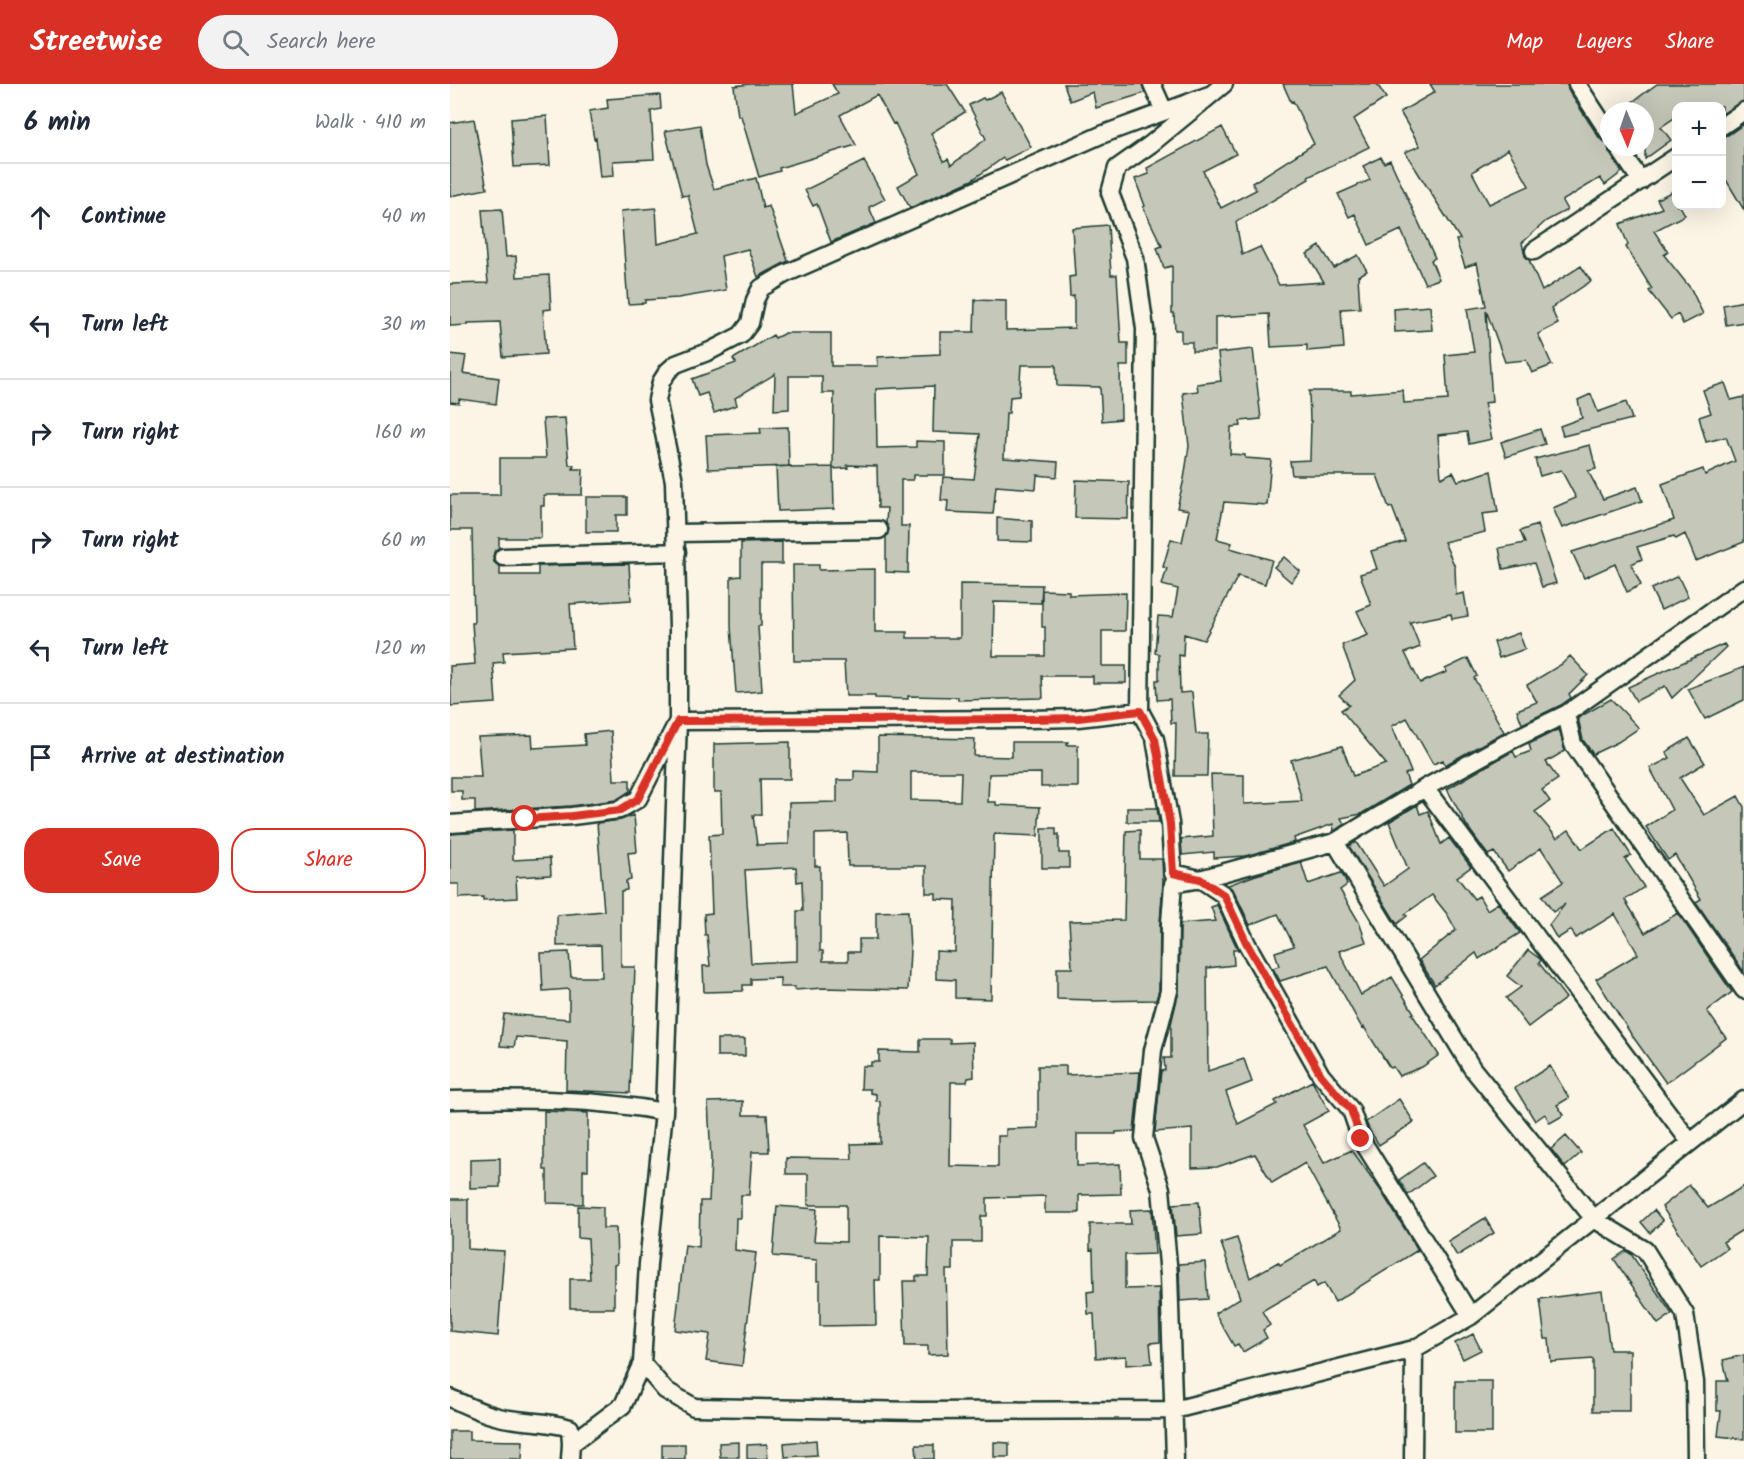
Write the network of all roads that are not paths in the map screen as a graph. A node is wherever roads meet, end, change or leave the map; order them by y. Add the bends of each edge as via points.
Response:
1 (1152, 84) edge
2 (1224, 84) edge
3 (1577, 84) edge
4 (1209, 95) junction
5 (1164, 111) junction
6 (1743, 112) edge
7 (1600, 119) edge
8 (1726, 123) edge
9 (1624, 156) edge
10 (1672, 160) edge
11 (1641, 181) junction
12 (1534, 251) dead end
13 (879, 530) dead end
14 (676, 533) junction
15 (677, 552) junction
16 (503, 557) dead end
17 (1744, 588) edge
18 (1140, 711) junction
19 (1566, 714) junction
20 (678, 721) junction
21 (1425, 788) junction
22 (450, 824) edge
23 (1335, 842) junction
24 (1200, 879) junction
25 (1744, 990) edge
26 (450, 1100) edge
27 (1744, 1100) edge
28 (664, 1112) junction
29 (1690, 1142) junction
30 (1594, 1219) junction
31 (1471, 1316) junction
32 (1414, 1348) junction
33 (642, 1363) junction
34 (450, 1398) edge
35 (1174, 1410) junction
36 (571, 1451) edge
37 (1175, 1459) edge
38 (1413, 1459) edge
39 (1696, 1459) edge

1 - 5 street
2 - 4 street
3 - 7 street
4 - 5 street
4 - 18 street via 1117,168 1110,194 1135,258 1145,329
5 - 14 street via 785,273 761,288 750,323 741,335 676,364 661,382 657,400 674,481
6 - 8 street
9 - 11 street
10 - 11 street
11 - 12 street
13 - 14 street
14 - 15 street
15 - 16 street
15 - 20 street
17 - 19 street
18 - 20 street via 1078,718
18 - 24 street via 1155,739 1170,824 1173,873
19 - 21 street
19 - 25 street via 1574,744
20 - 22 street via 638,799 620,810
20 - 28 street
21 - 23 street
21 - 29 street
23 - 24 street
23 - 30 street via 1472,1068
24 - 31 street via 1224,895 1321,1075 1351,1110 1361,1139
24 - 35 street via 1173,884 1169,991 1153,1050 1144,1138 1161,1189
26 - 28 street via 529,1098 599,1102
27 - 29 street
28 - 33 street
29 - 30 street
30 - 31 street
30 - 39 street via 1645,1250 1685,1314 1695,1382
31 - 32 street
32 - 35 street
32 - 38 street
33 - 35 street via 665,1390 694,1407
33 - 36 street via 623,1405
34 - 36 street via 494,1416 570,1428
35 - 37 street

